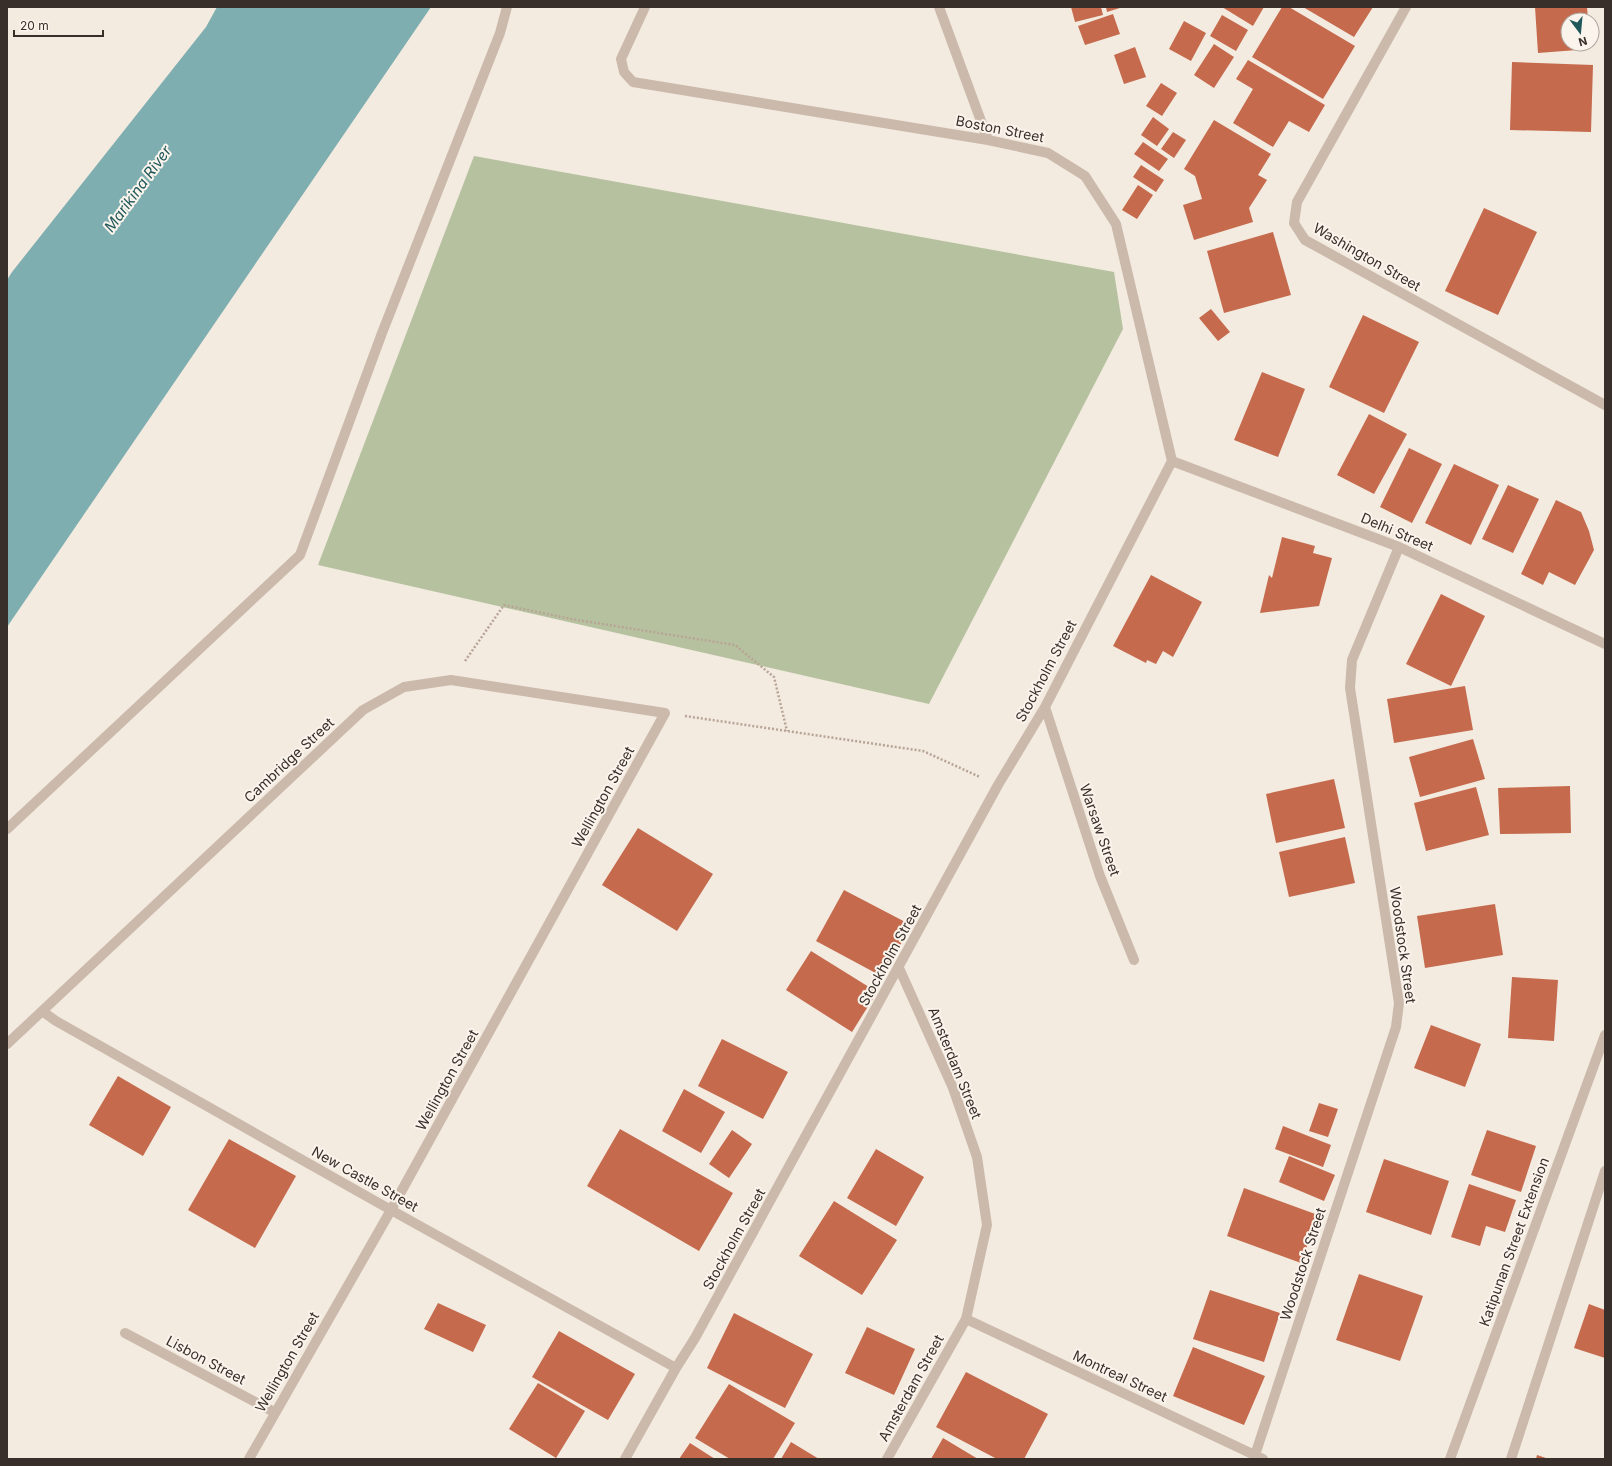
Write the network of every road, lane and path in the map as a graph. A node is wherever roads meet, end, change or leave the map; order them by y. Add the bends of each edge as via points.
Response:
1 (507, 7) edge
2 (645, 7) edge
3 (940, 7) edge
4 (1406, 7) edge
5 (988, 140) junction
6 (1605, 405) edge
7 (1172, 460) junction
8 (1400, 547) junction
9 (1605, 644) edge
10 (451, 680) junction
11 (1045, 707) junction
12 (665, 713) junction
13 (787, 731) junction
14 (998, 785) junction
15 (7, 829) edge
16 (1134, 960) dead end
17 (899, 968) junction
18 (42, 1011) junction
19 (1605, 1035) edge
20 (7, 1044) edge
21 (1605, 1171) edge
22 (391, 1210) junction
23 (966, 1319) junction
24 (125, 1333) dead end
25 (676, 1368) junction
26 (274, 1412) junction
27 (1259, 1457) edge
28 (249, 1459) edge
29 (625, 1459) edge
30 (887, 1459) edge
31 (1450, 1459) edge
32 (1511, 1459) edge

1 - 15 street via 500,32 382,332 300,555
2 - 5 street, Boston Street via 621,59 624,72 633,82
3 - 5 street
4 - 6 street, Washington Street via 1297,202 1294,222 1304,240
5 - 7 street, Boston Street via 1048,153 1085,176 1116,224
7 - 8 street, Delhi Street
7 - 11 street, Stockholm Street
8 - 9 street, Delhi Street
8 - 27 street, Woodstock Street via 1352,660 1350,688 1399,1003 1396,1027
10 - 12 street, Cambridge Street
10 - 13 path via 504,605 571,619 736,645 774,677
10 - 18 street, Cambridge Street via 404,687 363,710
11 - 14 street, Stockholm Street
11 - 16 street, Warsaw Street via 1100,876
12 - 13 path
12 - 22 street, Wellington Street
13 - 14 path via 923,751
14 - 17 street, Stockholm Street
17 - 23 street, Amsterdam Street via 954,1088 977,1157 987,1226
17 - 25 street, Stockholm Street
18 - 20 street, Cambridge Street
18 - 22 street, New Castle Street
19 - 31 street, Katipunan Street Extension
21 - 32 street
22 - 25 street, New Castle Street
22 - 26 street, Wellington Street
23 - 27 street, Montreal Street
23 - 30 street, Amsterdam Street
24 - 26 street, Lisbon Street
25 - 29 street, Stockholm Street
26 - 28 street, Wellington Street

